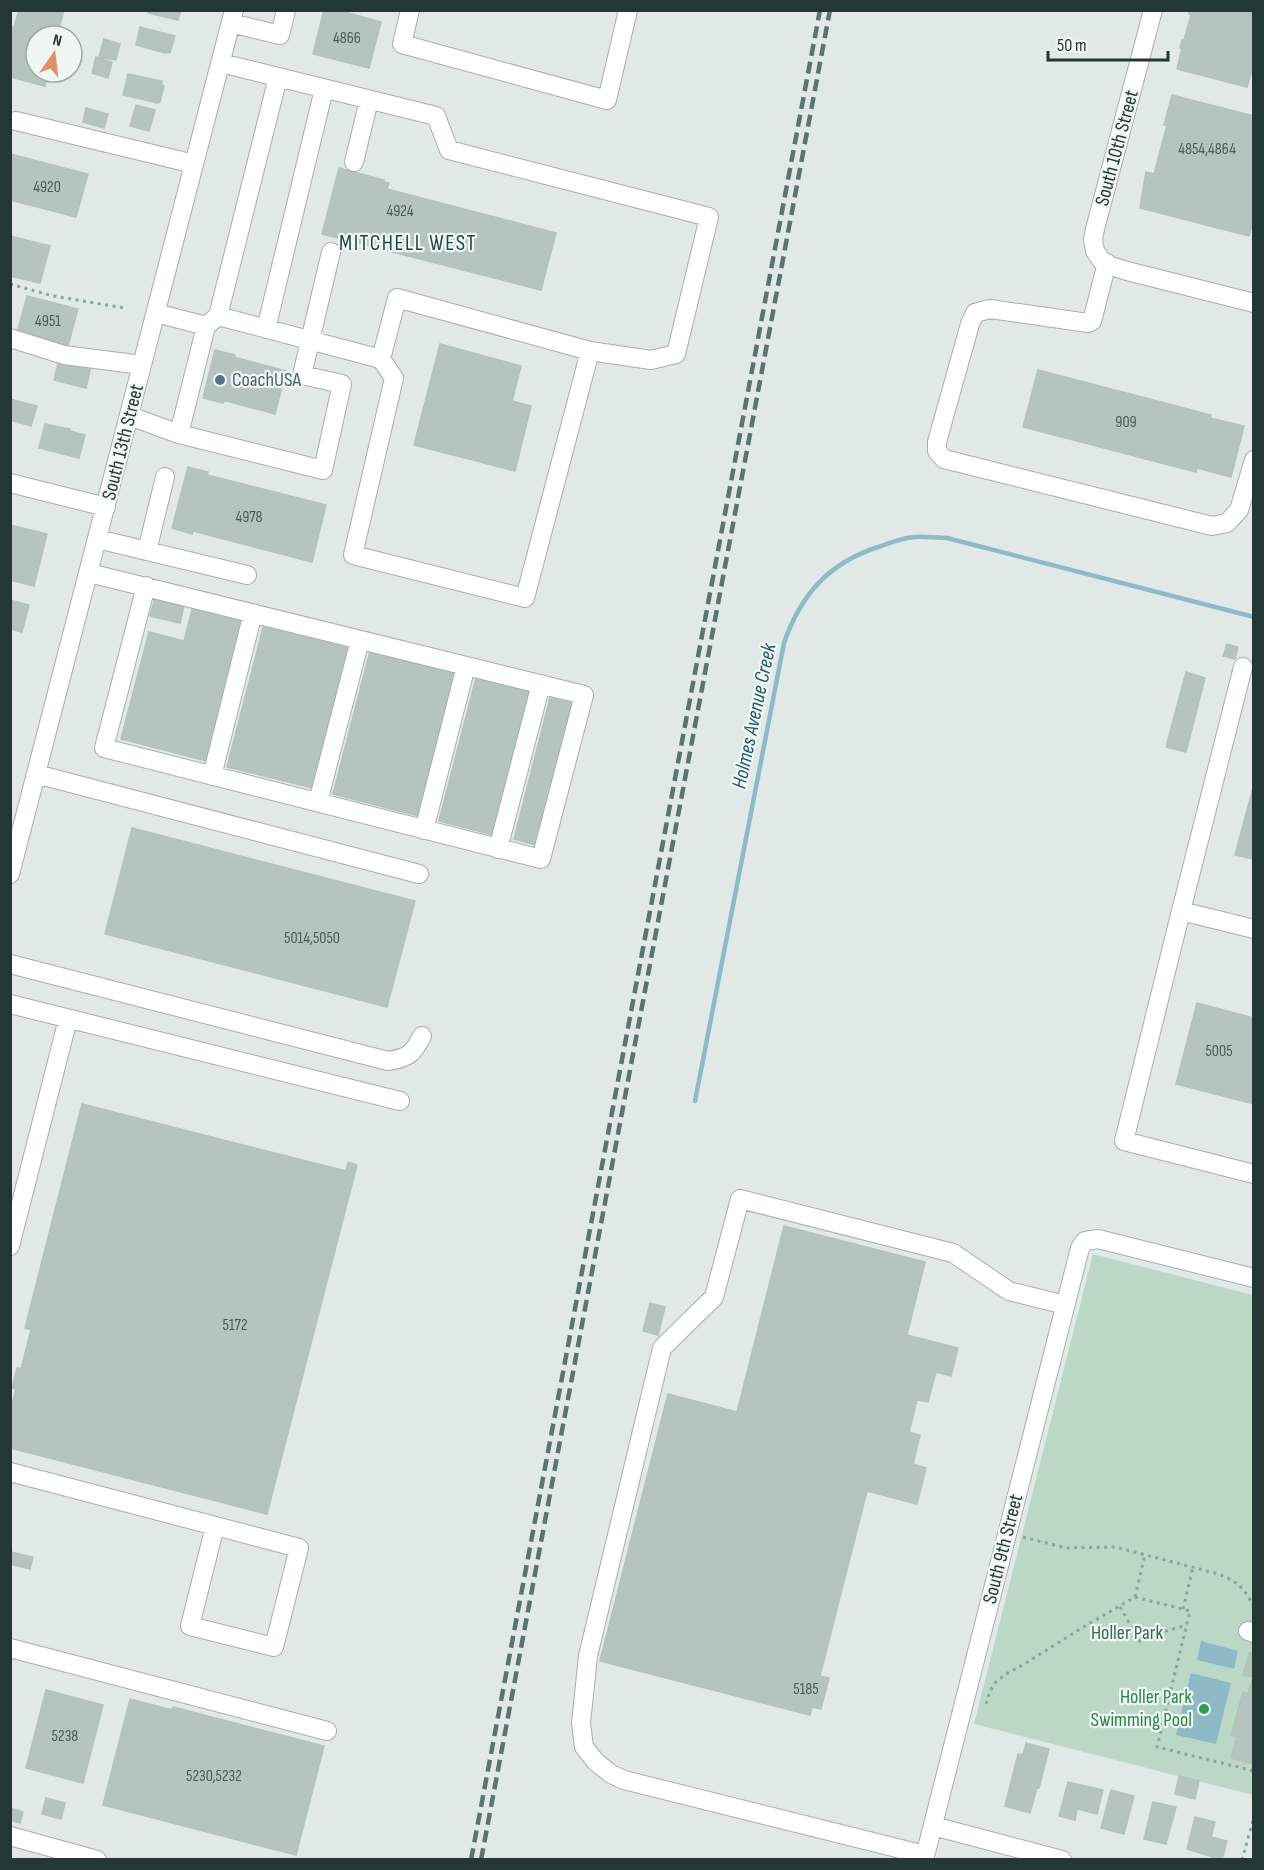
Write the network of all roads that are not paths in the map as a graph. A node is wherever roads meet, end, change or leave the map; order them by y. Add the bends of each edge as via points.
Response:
1 (286, 10) edge
2 (410, 10) edge
3 (628, 10) edge
4 (1153, 10) edge
5 (232, 17) edge
6 (221, 63) junction
7 (278, 77) junction
8 (324, 90) junction
9 (369, 100) junction
10 (16, 121) dead end
11 (354, 162) dead end
12 (194, 164) junction
13 (331, 252) dead end
14 (1101, 257) junction
15 (1254, 303) edge
16 (156, 314) junction
17 (212, 321) junction
18 (266, 329) junction
19 (10, 338) edge
20 (310, 340) junction
21 (590, 351) junction
22 (381, 359) junction
23 (142, 365) junction
24 (130, 416) junction
25 (179, 434) junction
26 (1254, 460) edge
27 (165, 477) dead end
28 (10, 483) edge
29 (106, 507) junction
30 (98, 539) junction
31 (147, 551) junction
32 (89, 573) junction
33 (247, 575) dead end
34 (146, 586) junction
35 (253, 613) junction
36 (360, 640) junction
37 (466, 666) junction
38 (1243, 667) dead end
39 (541, 684) junction
40 (36, 774) junction
41 (212, 776) junction
42 (318, 802) junction
43 (424, 830) junction
44 (498, 849) junction
45 (10, 874) edge
46 (419, 874) dead end
47 (1181, 911) junction
48 (1254, 929) edge
49 (10, 964) edge
50 (10, 1004) edge
51 (68, 1019) junction
52 (422, 1036) dead end
53 (400, 1101) dead end
54 (1254, 1174) edge
55 (10, 1246) edge
56 (1254, 1278) edge
57 (1065, 1305) junction
58 (10, 1472) edge
59 (215, 1526) junction
60 (10, 1648) edge
61 (327, 1731) dead end
62 (933, 1826) junction
63 (10, 1836) edge
64 (925, 1857) edge
65 (97, 1860) edge
66 (1062, 1860) edge

1 - 5 street via 280,35
2 - 3 street via 402,44 607,100
4 - 14 street, South 10th Street via 1095,229 1093,239
5 - 6 street, South 13th Street
6 - 7 street
6 - 12 street, South 13th Street
7 - 8 street
7 - 17 street
8 - 9 street
8 - 18 street
9 - 11 street
9 - 21 street via 436,116 449,150 710,217 676,354 651,360
10 - 12 street
12 - 16 street, South 13th Street
13 - 20 street
14 - 15 street via 1127,271
14 - 26 street, South 10th Street via 1092,321 1088,323 990,309 975,313 937,442 944,459 1212,526 1227,524 1239,510
16 - 17 street
16 - 23 street, South 13th Street
17 - 18 street
17 - 25 street
18 - 20 street
19 - 23 street via 64,355
20 - 22 street
20 - 25 street via 302,375 342,384 323,470
21 - 22 street via 397,298
21 - 22 street via 525,598 353,555 394,378
23 - 24 street, South 13th Street
24 - 25 street
24 - 29 street, South 13th Street
27 - 31 street
28 - 29 street
29 - 30 street, South 13th Street
30 - 31 street
30 - 32 street, South 13th Street
31 - 33 street
32 - 34 street
32 - 40 street, South 13th Street
34 - 35 street
34 - 41 street via 104,748
35 - 36 street
35 - 41 street
36 - 37 street
36 - 42 street
37 - 39 street
37 - 43 street
38 - 47 street
39 - 44 street
39 - 44 street via 584,695 540,859
40 - 45 street, South 13th Street
40 - 46 street
41 - 42 street
42 - 43 street
43 - 44 street
47 - 48 street
47 - 54 street via 1124,1141
49 - 52 street via 388,1061 404,1059 416,1049
50 - 51 street
51 - 53 street
51 - 55 street
56 - 57 street, South 9th Street via 1098,1239 1085,1241
57 - 62 street, South 9th Street
57 - 64 street via 1009,1291 953,1253 740,1199 714,1297 662,1348 588,1656 581,1723 584,1747 596,1762 624,1780
58 - 59 street
59 - 59 street via 299,1548 274,1647 190,1626
60 - 61 street
62 - 64 street, South 9th Street
62 - 66 street
63 - 65 street

